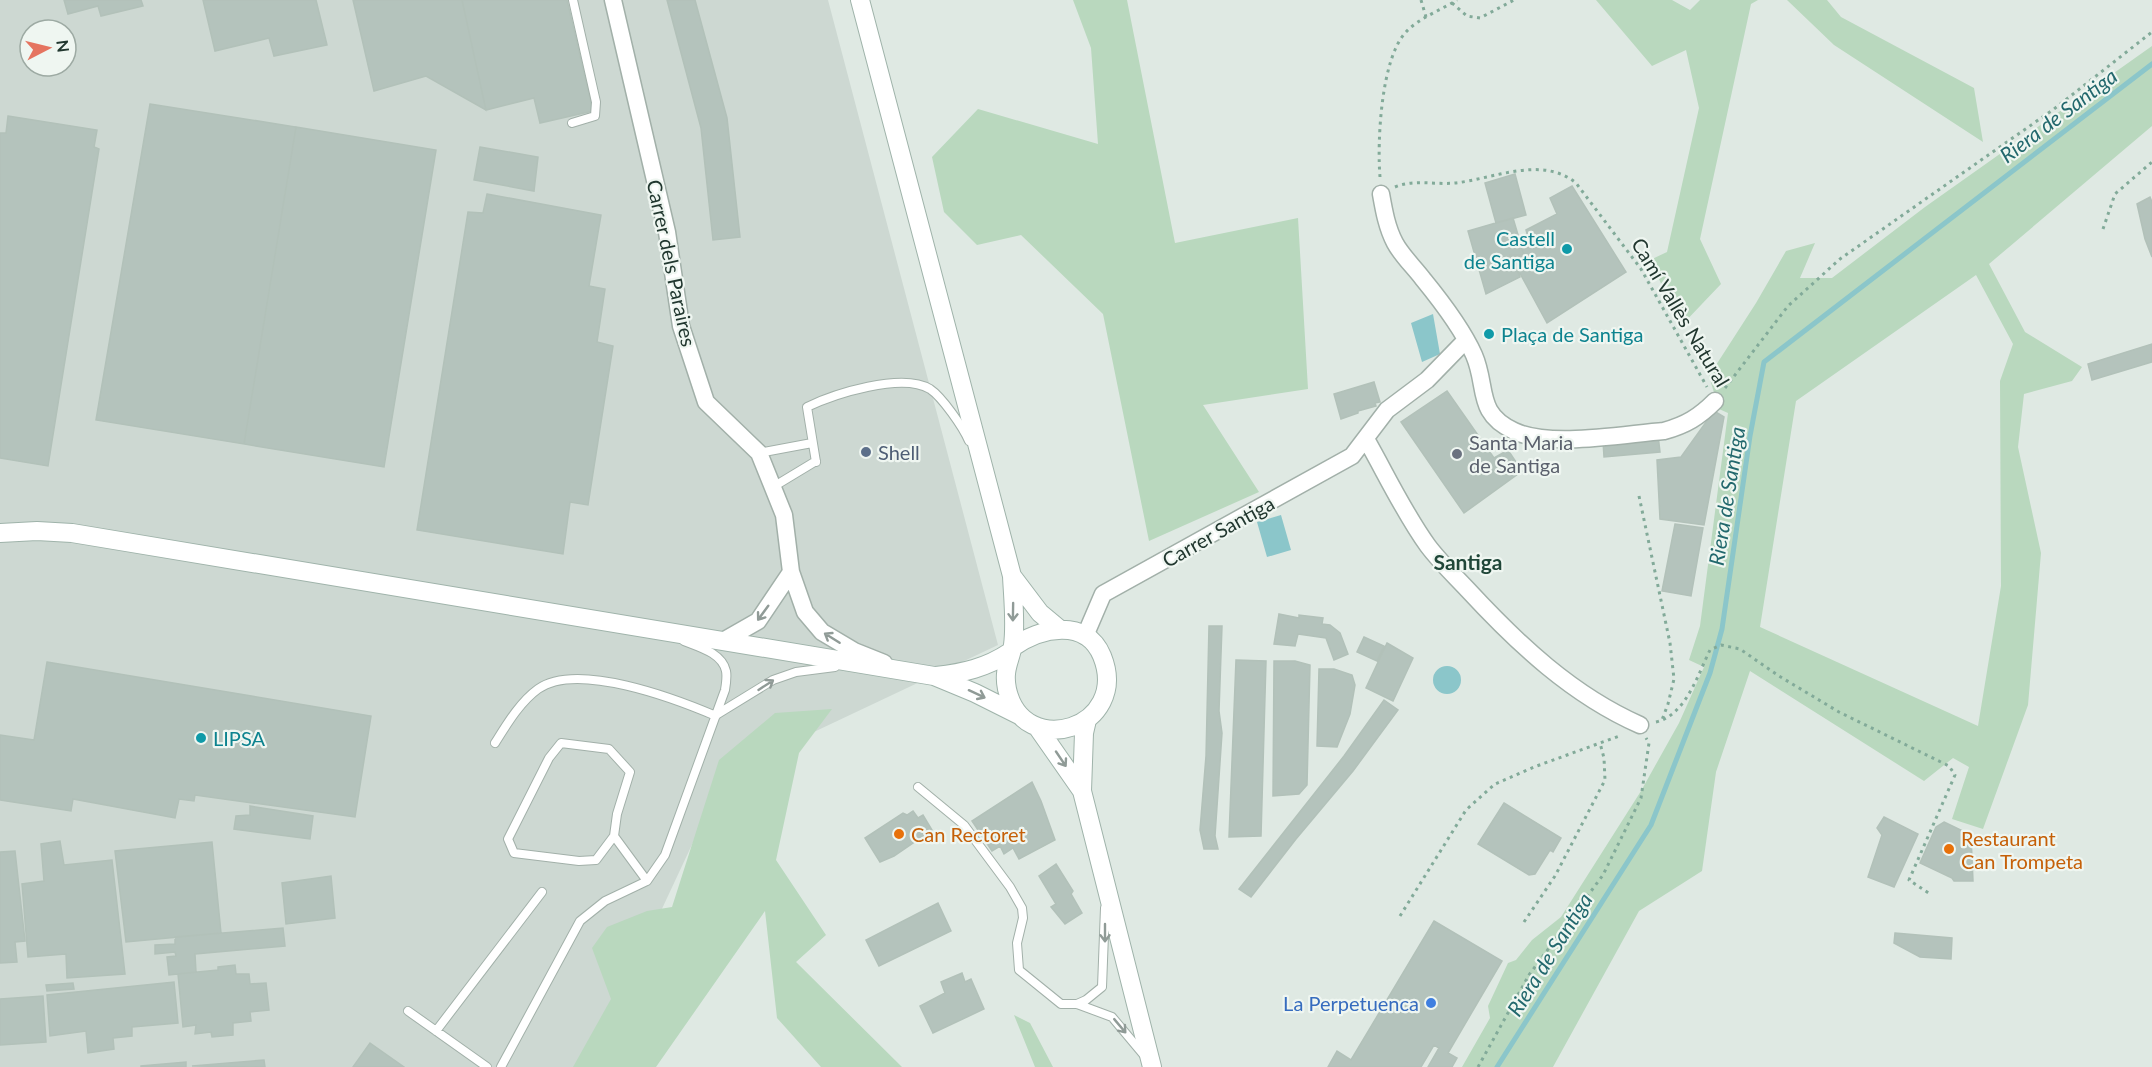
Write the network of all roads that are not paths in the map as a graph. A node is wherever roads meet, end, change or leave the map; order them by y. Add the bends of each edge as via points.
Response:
1 (573, 0) edge
2 (613, 0) edge
3 (860, 0) edge
4 (572, 123) dead end
5 (1381, 194) road end
6 (1466, 340) junction
7 (1715, 401) road end
8 (1366, 439) junction
9 (812, 443) junction
10 (759, 453) junction
11 (773, 487) junction
12 (988, 488) junction
13 (0, 533) edge
14 (791, 572) junction
15 (1012, 576) junction
16 (1058, 628) junction
17 (659, 630) junction
18 (1085, 636) junction
19 (723, 641) junction
20 (1011, 650) junction
21 (872, 665) junction
22 (904, 672) junction
23 (934, 676) junction
24 (1019, 715) junction
25 (716, 716) junction
26 (1087, 720) junction
27 (1640, 725) road end
28 (1038, 728) junction
29 (495, 743) dead end
30 (918, 787) dead end
31 (1082, 791) junction
32 (614, 836) junction
33 (1105, 875) junction
34 (647, 880) junction
35 (542, 892) dead end
36 (1077, 1004) junction
37 (408, 1011) dead end
38 (436, 1031) junction
39 (1152, 1065) edge
40 (487, 1067) edge
41 (501, 1067) edge

1 - 4 lane via 596,102 595,116
2 - 10 street, Carrer dels Paraires via 667,232 681,326 706,402
3 - 12 main road
5 - 6 street via 1395,243
6 - 7 street via 1493,417 1516,432 1538,438 1558,440 1680,427 1699,417
6 - 8 street, Carrer Santiga via 1427,380 1387,410
8 - 18 street, Carrer Santiga via 1352,456 1103,594
8 - 27 street via 1429,547 1475,598 1569,684
9 - 10 lane
9 - 11 lane via 816,461
9 - 12 lane via 807,407 828,397 889,382 914,384 930,389 963,429
10 - 11 street, Carrer dels Paraires
11 - 14 street, Carrer dels Paraires via 784,515
12 - 15 main road
13 - 17 main road via 72,533
14 -> 19 street via 758,621
22 -> 14 street, Carrer dels Paraires via 854,651 822,632 805,612
15 - 16 main road via 1040,613
15 -> 20 main road
16 - 18 main road
16 - 20 main road via 1026,638
17 - 19 main road
17 - 25 lane via 716,655 722,662 726,671 725,690
18 - 26 main road via 1100,651 1107,670 1107,686 1100,706
19 - 21 main road
20 - 23 main road via 981,668
20 - 24 main road via 1007,689
21 - 22 main road
25 -> 21 lane via 773,680 796,672
22 - 23 main road
23 -> 24 main road
24 - 28 main road
25 - 29 lane via 659,694 590,678 565,679 539,688 515,712
25 - 34 lane via 665,855
26 - 28 main road via 1066,729
26 - 31 main road
28 -> 31 main road
30 - 36 lane via 964,825 1022,908 1017,943 1019,970 1060,1004
31 - 33 main road
32 - 32 lane via 630,772 609,749 561,743 549,758 507,839 514,853 596,860
32 - 34 lane
33 -> 36 lane via 1102,987
33 - 39 main road
34 - 41 lane via 605,901 580,921
35 - 38 lane
36 -> 39 lane via 1112,1017
37 - 38 lane
38 - 40 lane

